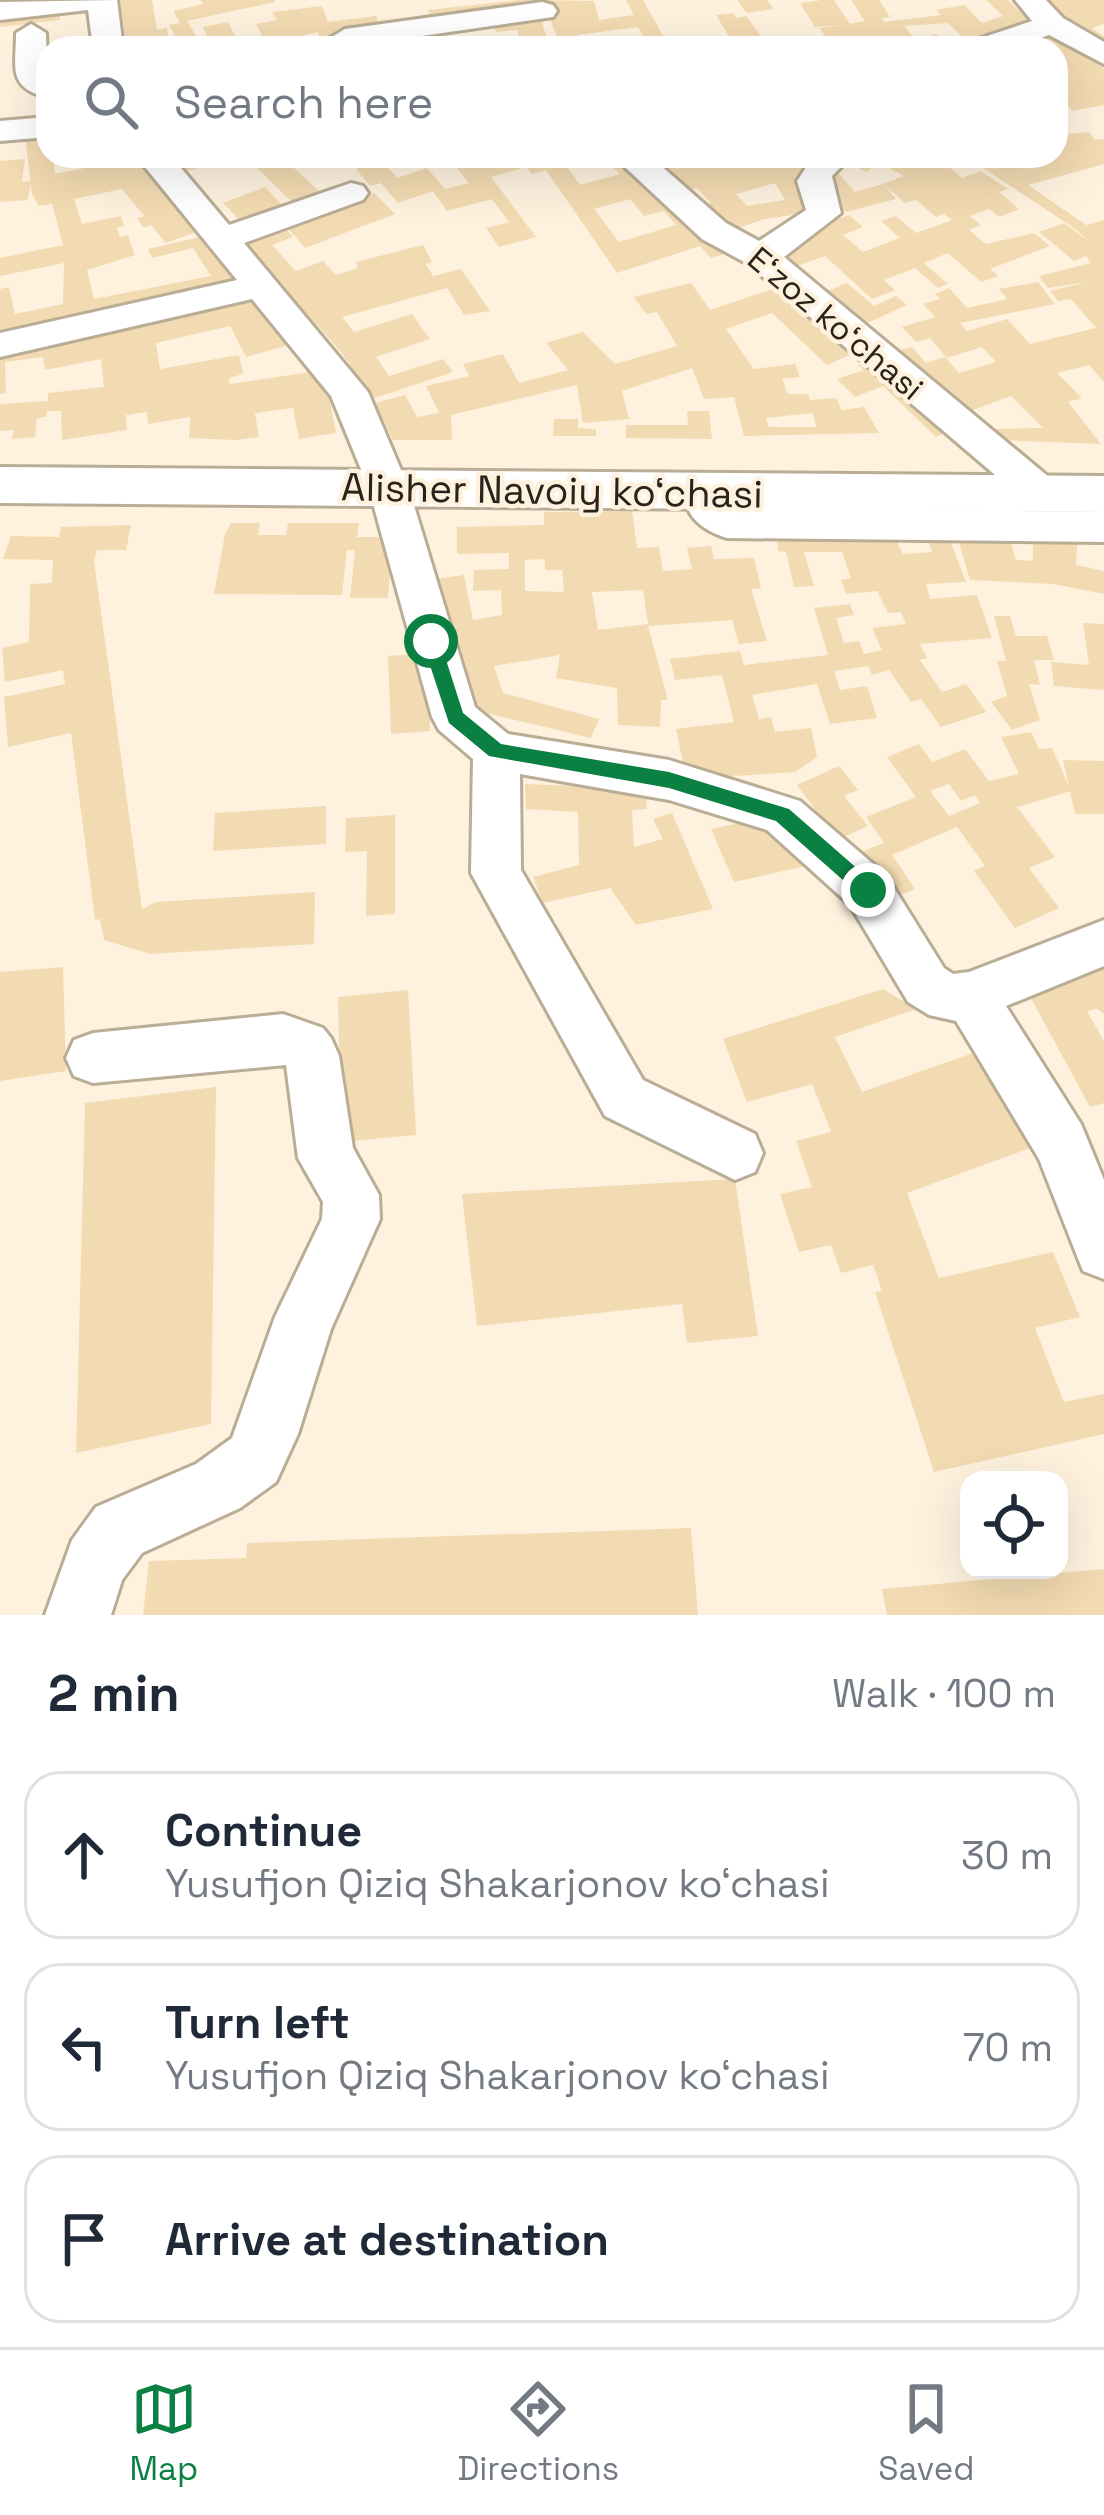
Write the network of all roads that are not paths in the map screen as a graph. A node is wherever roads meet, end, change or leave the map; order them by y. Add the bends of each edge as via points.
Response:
1 (102, 0) edge
2 (1030, 0) edge
3 (541, 6) edge
4 (0, 11) edge
5 (1052, 24) junction
6 (31, 33) dead end
7 (106, 36) edge
8 (357, 36) edge
9 (551, 36) edge
10 (1017, 36) edge
11 (1104, 55) edge
12 (36, 83) edge
13 (36, 128) edge
14 (0, 131) edge
15 (164, 168) edge
16 (643, 168) edge
17 (820, 168) edge
18 (351, 193) dead end
19 (222, 239) junction
20 (761, 256) junction
21 (261, 286) junction
22 (0, 345) edge
23 (0, 485) edge
24 (389, 489) junction
25 (706, 492) junction
26 (1042, 493) junction
27 (1104, 494) edge
28 (1104, 527) edge
29 (496, 751) junction
30 (1104, 943) edge
31 (970, 996) junction
32 (93, 1058) dead end
33 (735, 1153) dead end
34 (1104, 1250) edge
35 (78, 1615) edge

1 - 4 street
1 - 7 street
2 - 5 street
3 - 8 street
3 - 9 street
5 - 10 street
5 - 11 street
6 - 12 street via 29,74
13 - 14 street
15 - 19 street
16 - 20 street, Eʻzoz koʻchasi via 714,231
17 - 20 street via 812,183 824,212
18 - 19 street
19 - 21 street
20 - 26 street, Eʻzoz koʻchasi
21 - 22 street
21 - 24 street via 349,392
23 - 24 main road, Alisher Navoiy koʻchasi
24 - 25 main road, Alisher Navoiy koʻchasi
24 - 29 street via 455,718
25 - 26 main road, Alisher Navoiy koʻchasi
25 - 28 street via 708,510 727,523
26 - 27 main road, Alisher Navoiy koʻchasi
29 - 31 street via 669,780 782,815 868,890 926,985 947,998
29 - 33 street via 496,873 624,1098
30 - 31 street
31 - 34 street via 1061,1143
32 - 35 street via 284,1039 304,1046 326,1158 351,1195 351,1219 305,1316 254,1460 218,1486 118,1530 94,1563

